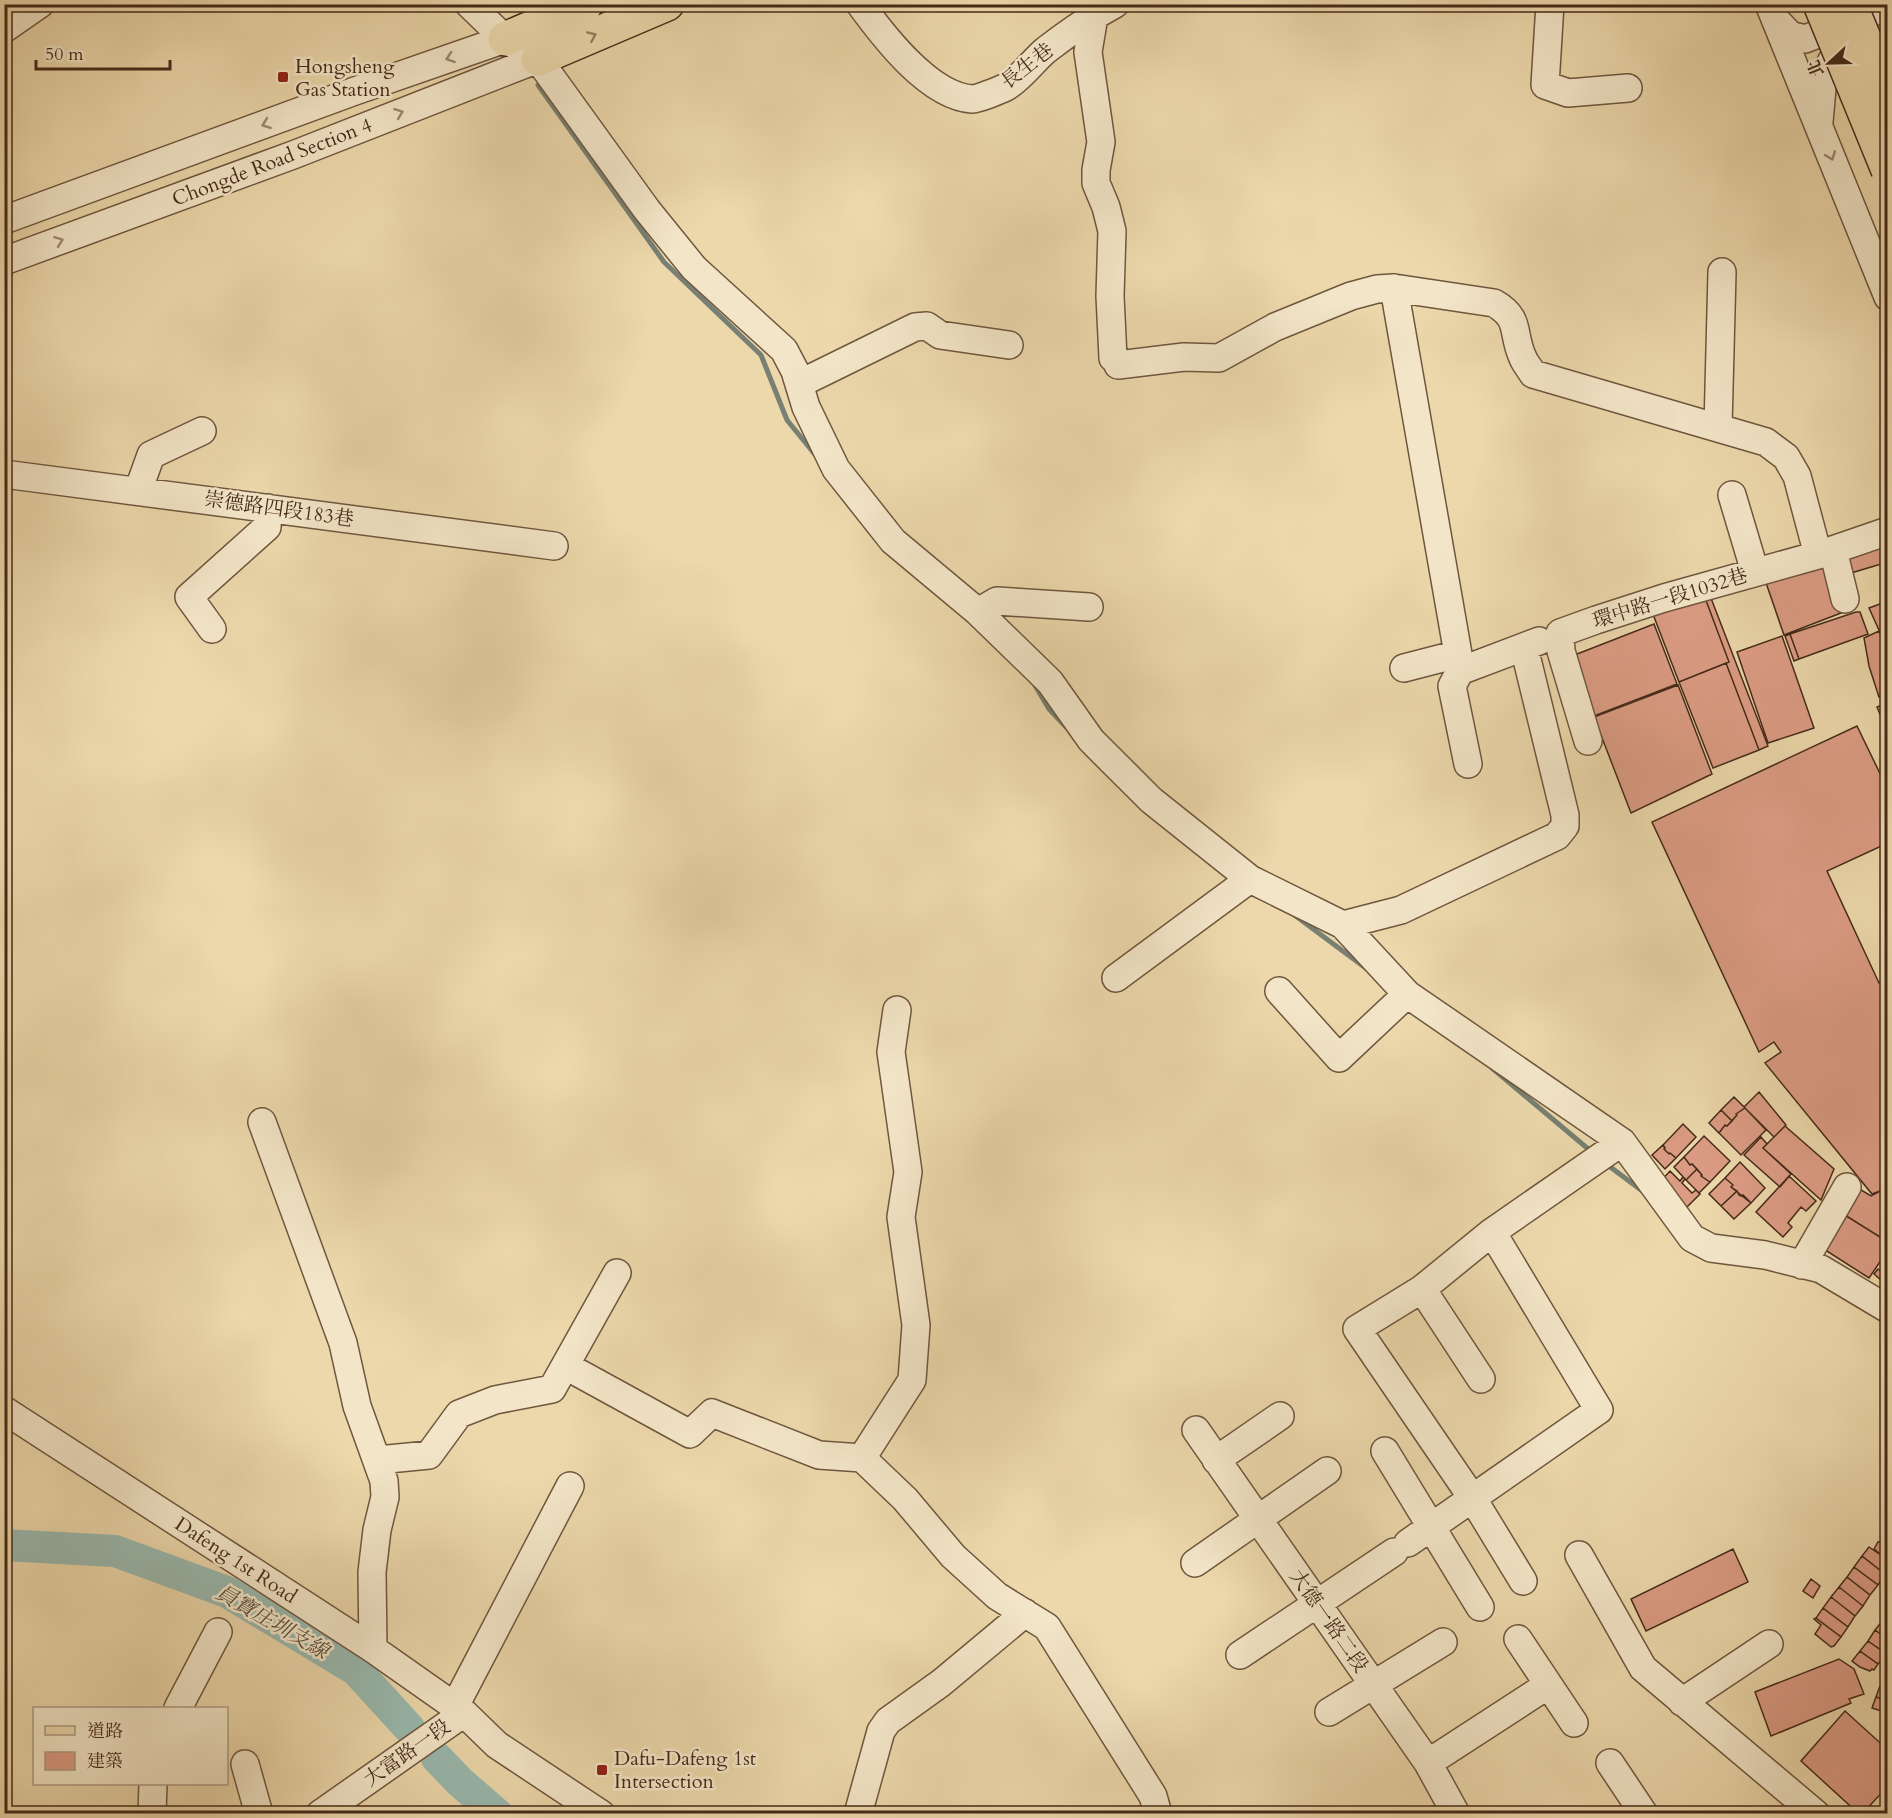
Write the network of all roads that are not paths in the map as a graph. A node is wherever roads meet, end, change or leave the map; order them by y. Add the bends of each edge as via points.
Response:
1 (40, 4) edge
2 (469, 4) edge
3 (586, 4) edge
4 (666, 4) edge
5 (860, 4) edge
6 (1550, 4) edge
7 (1820, 4) edge
8 (1850, 4) edge
9 (1879, 4) edge
10 (1104, 10) edge
11 (1772, 12) edge
12 (4, 28) edge
13 (505, 39) junction
14 (1887, 42) edge
15 (538, 59) junction
16 (1628, 88) dead end
17 (1887, 96) edge
18 (1819, 126) junction
19 (1887, 170) edge
20 (4, 220) edge
21 (4, 261) edge
22 (1722, 272) dead end
23 (1394, 288) junction
24 (1887, 297) edge
25 (1009, 345) dead end
26 (799, 384) junction
27 (1718, 427) junction
28 (202, 431) dead end
29 (4, 474) edge
30 (138, 491) junction
31 (1732, 495) dead end
32 (268, 508) junction
33 (1887, 531) edge
34 (554, 546) dead end
35 (1826, 552) junction
36 (1755, 572) junction
37 (1845, 599) dead end
38 (1089, 607) dead end
39 (978, 612) junction
40 (212, 629) dead end
41 (1560, 633) junction
42 (1524, 647) junction
43 (1404, 668) dead end
44 (1588, 741) dead end
45 (1468, 764) dead end
46 (1250, 879) junction
47 (1343, 925) junction
48 (1116, 978) dead end
49 (1279, 991) dead end
50 (1407, 994) junction
51 (897, 1010) dead end
52 (262, 1122) dead end
53 (1622, 1143) junction
54 (1847, 1187) dead end
55 (1492, 1232) junction
56 (1802, 1265) junction
57 (617, 1273) dead end
58 (1422, 1289) junction
59 (1887, 1310) edge
60 (567, 1366) junction
61 (1481, 1379) dead end
62 (4, 1410) edge
63 (1280, 1416) dead end
64 (1196, 1430) dead end
65 (1385, 1451) dead end
66 (862, 1458) junction
67 (378, 1460) junction
68 (1216, 1460) junction
69 (1327, 1471) dead end
70 (570, 1486) dead end
71 (1473, 1499) junction
72 (1258, 1518) junction
73 (1431, 1529) junction
74 (1578, 1555) dead end
75 (1195, 1563) dead end
76 (1523, 1581) dead end
77 (1317, 1605) junction
78 (1480, 1607) dead end
79 (1026, 1614) junction
80 (218, 1632) dead end
81 (1518, 1639) dead end
82 (1443, 1642) dead end
83 (1769, 1644) dead end
84 (373, 1649) junction
85 (1240, 1655) dead end
86 (1548, 1684) junction
87 (1373, 1685) junction
88 (1682, 1702) junction
89 (179, 1707) edge
90 (460, 1710) junction
91 (1329, 1712) dead end
92 (1574, 1723) dead end
93 (1428, 1763) junction
94 (1610, 1763) dead end
95 (245, 1764) dead end
96 (153, 1785) edge
97 (152, 1814) edge
98 (260, 1814) edge
99 (320, 1814) edge
100 (601, 1814) edge
101 (858, 1814) edge
102 (1158, 1814) edge
103 (1456, 1814) edge
104 (1644, 1814) edge
105 (1816, 1814) edge

1 - 12 street
2 - 13 street
3 - 13 main road
15 -> 4 main road
5 - 10 street, 長生巷 via 879,31 924,77 949,93 974,99 1007,86 1047,50
6 - 16 street via 1545,85 1568,93
7 - 19 main road, bridge
8 - 17 main road, bridge
9 - 11 street via 1876,11 1805,39 1790,35
10 - 23 street via 1088,52 1101,142 1096,183 1112,231 1110,296 1116,362 1219,358 1275,327 1351,296
11 - 18 street
13 - 15 street
13 -> 20 street, Chongde Road Section 4
14 - 18 street via 1880,39 1835,55 1823,77
21 -> 15 street, Chongde Road Section 4 via 293,155
15 - 26 street via 647,210 694,268 784,351
18 -> 24 street
22 - 27 street
23 - 27 street via 1494,303 1511,317 1522,357 1533,375
23 - 43 street via 1458,654
25 - 26 street via 940,335 927,326 915,327
26 - 39 street via 836,469 893,541
27 - 35 street via 1766,442 1786,457
28 - 30 street via 151,455
29 - 30 street, 崇德路四段183巷
30 - 32 street, 崇德路四段183巷
31 - 36 street
32 - 34 street, 崇德路四段183巷
32 - 40 street via 267,527 189,597
33 - 35 street, 環中路一段1032巷
35 - 36 street, 環中路一段1032巷
35 - 37 street
36 - 41 street, 環中路一段1032巷
38 - 39 street via 997,600
39 - 46 street via 1050,682 1091,741 1144,792
41 - 42 street, 環中路一段1032巷
41 - 44 street
42 - 45 street, 環中路一段1032巷 via 1460,671 1452,686
42 - 47 street via 1565,826 1557,836 1401,910
46 - 47 street
46 - 48 street
47 - 50 street
49 - 50 street via 1339,1058
50 - 53 street
51 - 66 street via 891,1053 908,1172 901,1217 916,1325 912,1380
52 - 67 street via 343,1344 357,1407
53 - 55 street
53 - 56 street via 1692,1238 1710,1248 1765,1255
54 - 56 street
55 - 58 street
55 - 71 street via 1599,1410
56 - 59 street via 1821,1269
57 - 60 street
58 - 61 street
58 - 71 street via 1358,1329
60 - 66 street via 690,1434 712,1413 819,1455
60 - 67 street via 552,1389 495,1400 459,1414 429,1455
62 - 84 street, Dafeng 1st Road
63 - 68 street
64 - 68 street, 大德一路二段
65 - 73 street
66 - 79 street via 905,1499 953,1556 998,1596
67 - 84 street via 385,1497 372,1572
68 - 72 street, 大德一路二段
69 - 72 street
70 - 90 street
71 - 73 street
71 - 76 street
72 - 75 street
72 - 77 street, 大德一路二段
73 - 77 street
73 - 78 street
74 - 88 street via 1643,1668
77 - 85 street
77 - 87 street, 大德一路二段
79 - 101 street via 888,1721 881,1731
79 - 102 street via 1047,1627 1153,1796
80 - 89 street
81 - 86 street
82 - 87 street
83 - 88 street
84 - 90 street, Dafeng 1st Road
86 - 92 street
86 - 93 street
87 - 91 street
87 - 93 street, 大德一路二段
88 - 105 street
90 - 99 street, 大富路一段
90 - 100 street, Dafeng 1st Road via 497,1745
93 - 103 street, 大德一路二段
94 - 104 street
95 - 98 street
96 - 97 street

